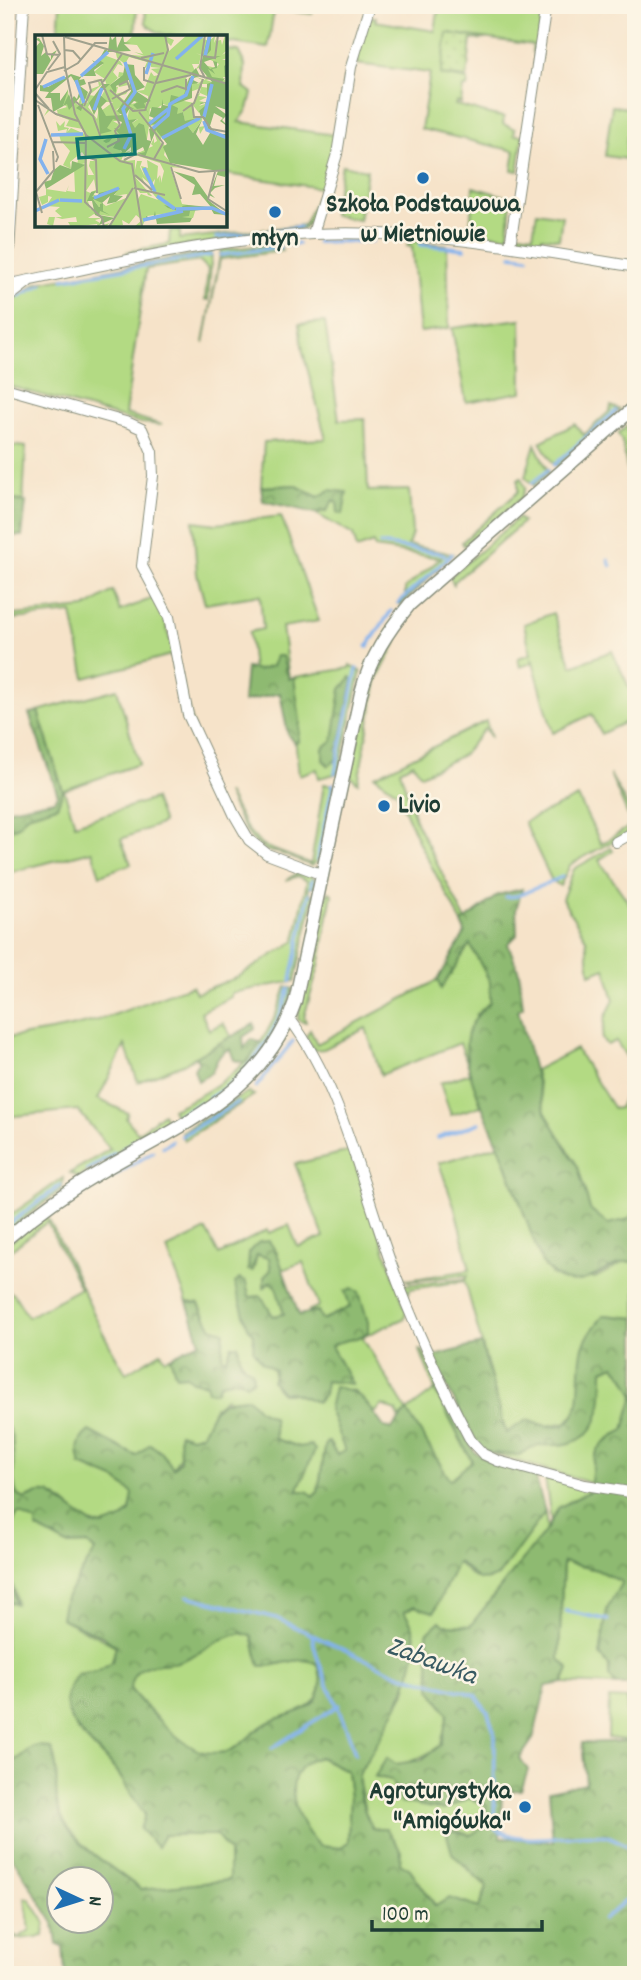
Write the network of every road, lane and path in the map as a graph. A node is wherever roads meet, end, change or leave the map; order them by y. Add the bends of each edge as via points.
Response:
1 (24, 5) edge
2 (370, 5) edge
3 (546, 5) edge
4 (313, 234) junction
5 (510, 246) junction
6 (636, 267) edge
7 (31, 279) junction
8 (6, 285) edge
9 (5, 300) edge
10 (5, 388) edge
11 (636, 406) edge
12 (636, 831) edge
13 (616, 842) dead end
14 (323, 875) junction
15 (289, 1019) junction
16 (5, 1240) edge
17 (636, 1493) edge

1 - 8 street
2 - 4 street via 351,67 337,154
3 - 5 street
4 - 5 street via 391,233
4 - 7 street via 215,244
5 - 6 street
7 - 8 street
7 - 9 street
10 - 14 street via 142,429 152,452 153,476 142,566 169,617 188,715 249,840 267,854
11 - 14 street via 410,604 391,626 364,681
12 - 13 street
14 - 15 street
15 - 16 street via 267,1060 238,1088 59,1197
15 - 17 street via 340,1113 410,1316 471,1441 498,1461

